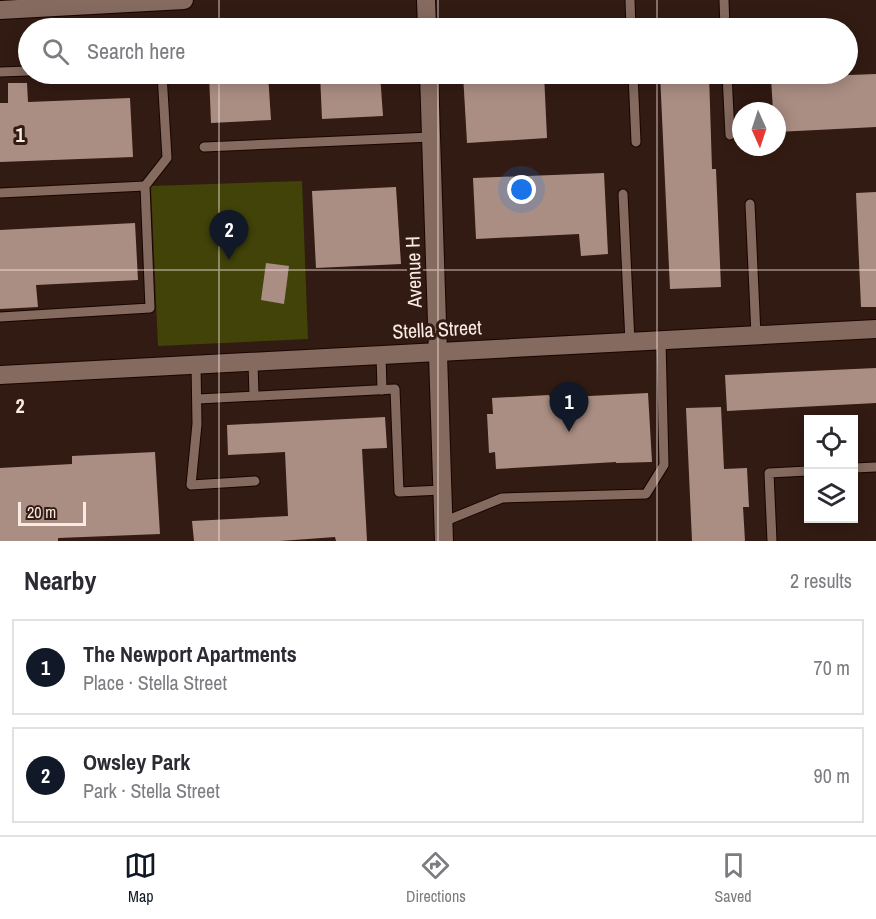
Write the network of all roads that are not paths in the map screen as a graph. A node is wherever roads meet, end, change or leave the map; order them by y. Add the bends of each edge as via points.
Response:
1 (184, 0) edge
2 (426, 0) edge
3 (630, 0) edge
4 (724, 0) edge
5 (126, 2) edge
6 (0, 10) edge
7 (427, 18) edge
8 (631, 18) edge
9 (725, 18) edge
10 (18, 71) edge
11 (0, 72) edge
12 (163, 84) edge
13 (429, 84) edge
14 (633, 84) edge
15 (727, 84) edge
16 (730, 135) dead end
17 (431, 137) junction
18 (636, 142) dead end
19 (204, 147) dead end
20 (144, 186) junction
21 (0, 193) edge
22 (623, 194) dead end
23 (750, 204) dead end
24 (0, 317) edge
25 (876, 329) edge
26 (756, 336) junction
27 (661, 340) junction
28 (630, 342) junction
29 (438, 352) junction
30 (381, 354) junction
31 (253, 361) junction
32 (196, 364) junction
33 (0, 375) edge
34 (382, 390) junction
35 (254, 396) junction
36 (198, 399) junction
37 (876, 467) edge
38 (858, 468) edge
39 (804, 471) edge
40 (255, 481) dead end
41 (442, 490) junction
42 (443, 522) junction
43 (444, 541) edge
44 (772, 541) edge

1 - 5 street
2 - 7 street
3 - 8 lane
4 - 9 lane
5 - 6 street
10 - 11 lane
12 - 20 lane via 167,158
13 - 17 street, Avenue H
14 - 18 lane
15 - 16 lane
17 - 19 lane
17 - 29 street, Avenue H
20 - 21 lane
20 - 24 lane via 150,309
22 - 28 lane
23 - 26 lane
25 - 26 street, Stella Street
26 - 27 street, Stella Street
27 - 28 street, Stella Street
27 - 42 lane via 664,465 646,494 502,498
28 - 29 street, Stella Street
29 - 30 street, Stella Street
29 - 41 street, Avenue H
30 - 31 street, Stella Street
30 - 34 lane
31 - 32 street, Stella Street
31 - 35 lane
32 - 33 street, Stella Street
32 - 36 lane
34 - 35 lane
34 - 41 lane via 395,389 399,492
35 - 36 lane
36 - 40 lane via 191,485
37 - 38 lane
39 - 44 lane via 769,472
41 - 42 street, Avenue H
42 - 43 street, Avenue H

